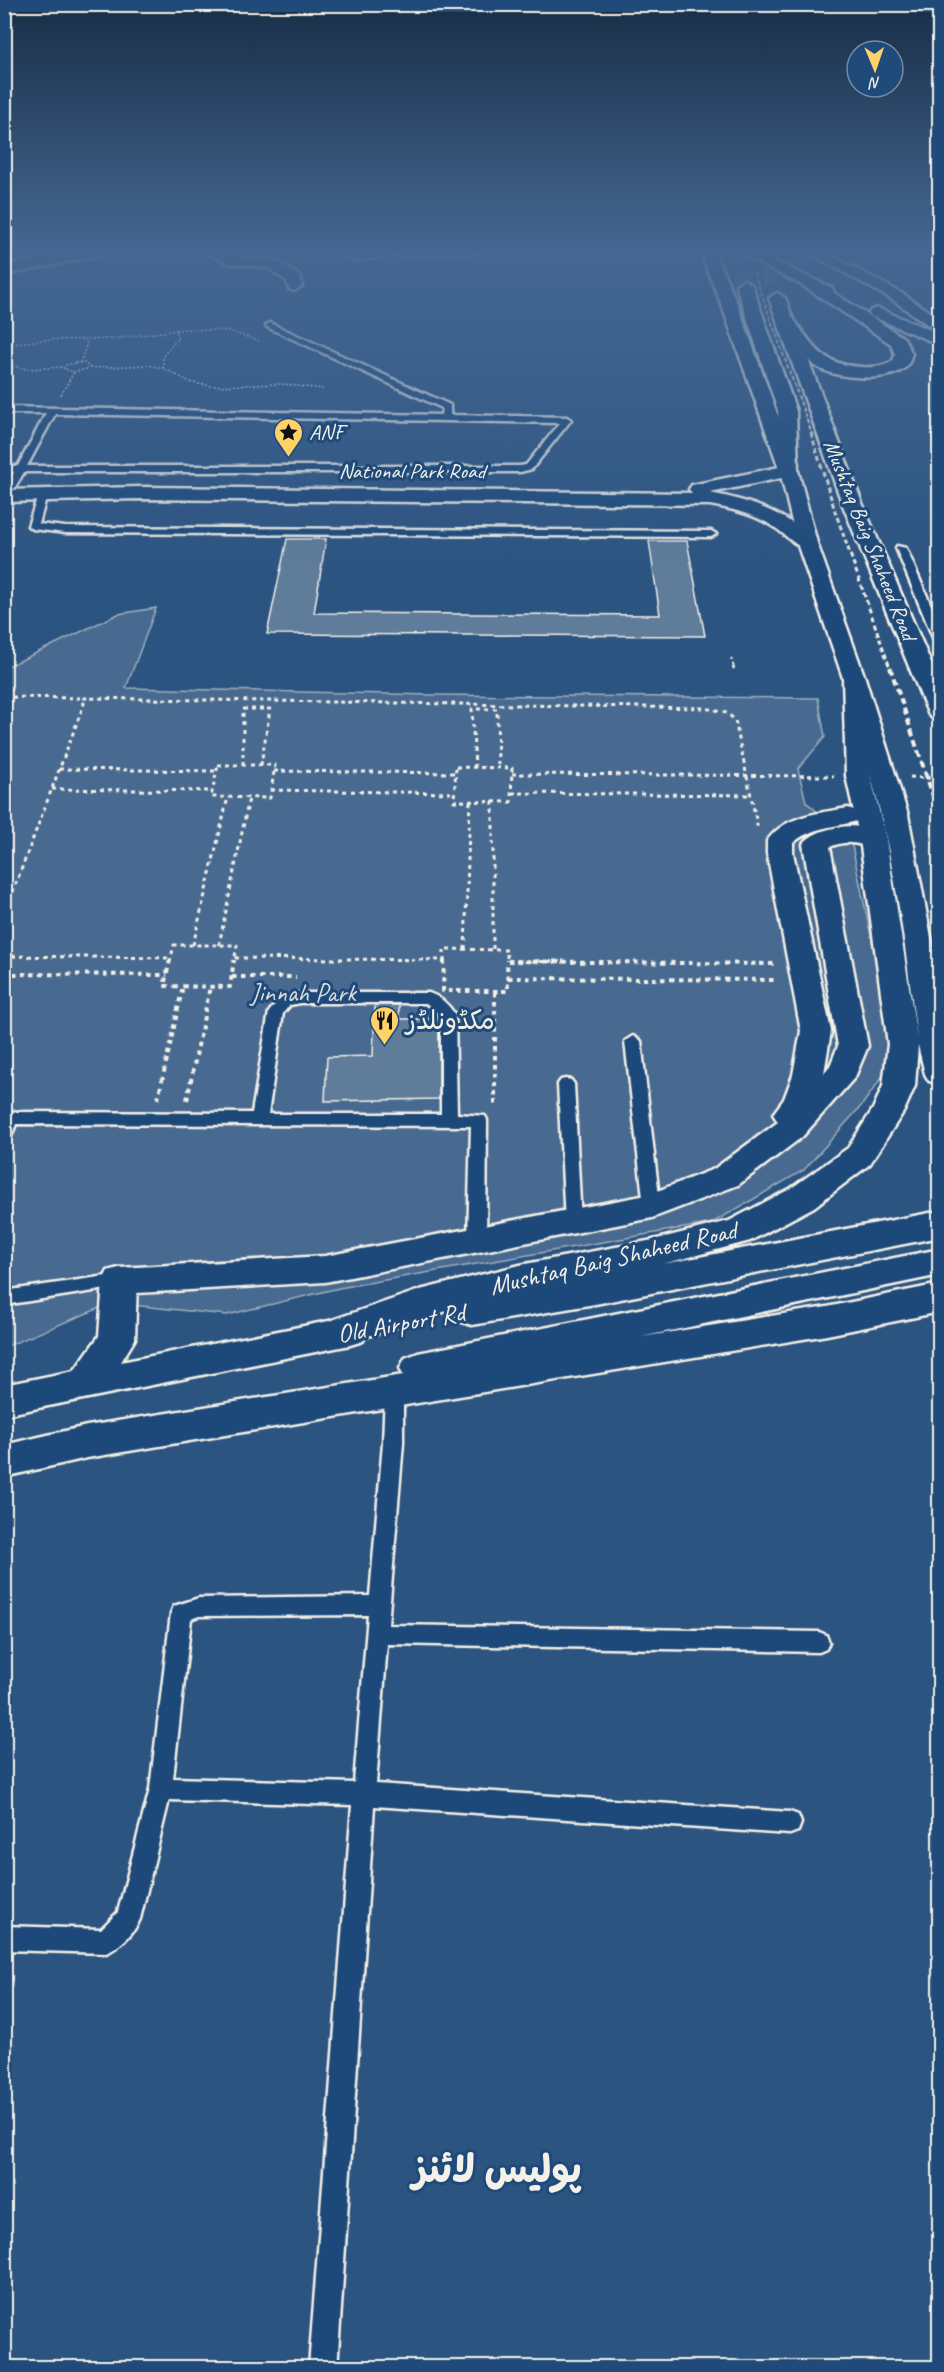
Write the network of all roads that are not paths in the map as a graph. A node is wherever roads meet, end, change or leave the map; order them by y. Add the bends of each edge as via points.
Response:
1 (341, 358) edge
2 (749, 358) edge
3 (769, 358) edge
4 (800, 358) edge
5 (815, 358) edge
6 (902, 358) edge
7 (4, 410) edge
8 (52, 411) junction
9 (445, 417) junction
10 (4, 469) edge
11 (21, 469) junction
12 (789, 471) junction
13 (7, 490) edge
14 (42, 494) junction
15 (711, 534) dead end
16 (807, 543) junction
17 (901, 548) dead end
18 (939, 640) edge
19 (854, 678) junction
20 (939, 713) edge
21 (870, 826) junction
22 (633, 1041) dead end
23 (939, 1074) edge
24 (566, 1084) dead end
25 (259, 1119) junction
26 (449, 1120) junction
27 (4, 1136) edge
28 (726, 1177) junction
29 (652, 1206) junction
30 (573, 1222) junction
31 (939, 1224) edge
32 (477, 1241) junction
33 (939, 1262) edge
34 (120, 1281) junction
35 (4, 1298) edge
36 (939, 1298) edge
37 (330, 1335) junction
38 (86, 1383) junction
39 (394, 1393) junction
40 (4, 1400) edge
41 (87, 1442) junction
42 (4, 1461) edge
43 (379, 1605) junction
44 (377, 1634) junction
45 (819, 1642) dead end
46 (161, 1789) junction
47 (364, 1794) junction
48 (790, 1823) dead end
49 (4, 1938) edge
50 (323, 2367) edge

1 - 9 lane via 447,407
2 - 12 main road
3 - 12 main road via 787,411
4 - 20 main road, Mushtaq Baig Shaheed Road via 852,503
5 - 6 main road via 837,370 860,374 885,372
7 - 8 lane
8 - 9 lane
8 - 11 lane
9 - 11 lane via 567,420 529,467 520,469
10 - 11 lane
11 - 13 lane
12 - 13 main road, National Park Road via 722,487 688,490 142,484
12 - 16 main road
13 - 14 main road, National Park Road
14 - 15 lane via 33,526 65,530
14 - 16 main road, National Park Road via 710,499 766,513 784,522
16 - 19 main road
17 - 18 lane
19 - 21 main road, Mushtaq Baig Shaheed Road via 858,776
19 - 23 main road via 895,815
21 - 28 main road via 861,833 836,834 816,844 853,1046 844,1070 791,1129
21 - 28 main road via 809,823 795,828 780,841 816,1031 813,1053 798,1101 780,1125
21 - 37 main road, Mushtaq Baig Shaheed Road via 903,1044 899,1086 859,1156 802,1198 738,1232 520,1278 420,1304
22 - 29 lane
24 - 30 lane
25 - 26 lane
25 - 26 lane via 276,1011 285,1001 429,998 448,1015
25 - 27 lane via 10,1118
26 - 32 lane via 479,1120
28 - 29 main road
29 - 30 main road
30 - 32 main road
31 - 37 main road, Old Airport Rd via 595,1290
32 - 34 main road via 325,1269
33 - 41 main road via 477,1355
34 - 35 lane
34 - 38 main road via 117,1339
36 - 39 main road via 827,1321
37 - 38 main road, Old Airport Rd
38 - 40 main road, Old Airport Rd
39 - 41 main road
39 - 43 lane
41 - 42 main road
43 - 44 lane
43 - 46 lane via 199,1607 181,1613
44 - 45 lane
44 - 47 lane
46 - 47 lane
46 - 49 lane via 128,1919 105,1941
47 - 48 lane
47 - 50 lane

